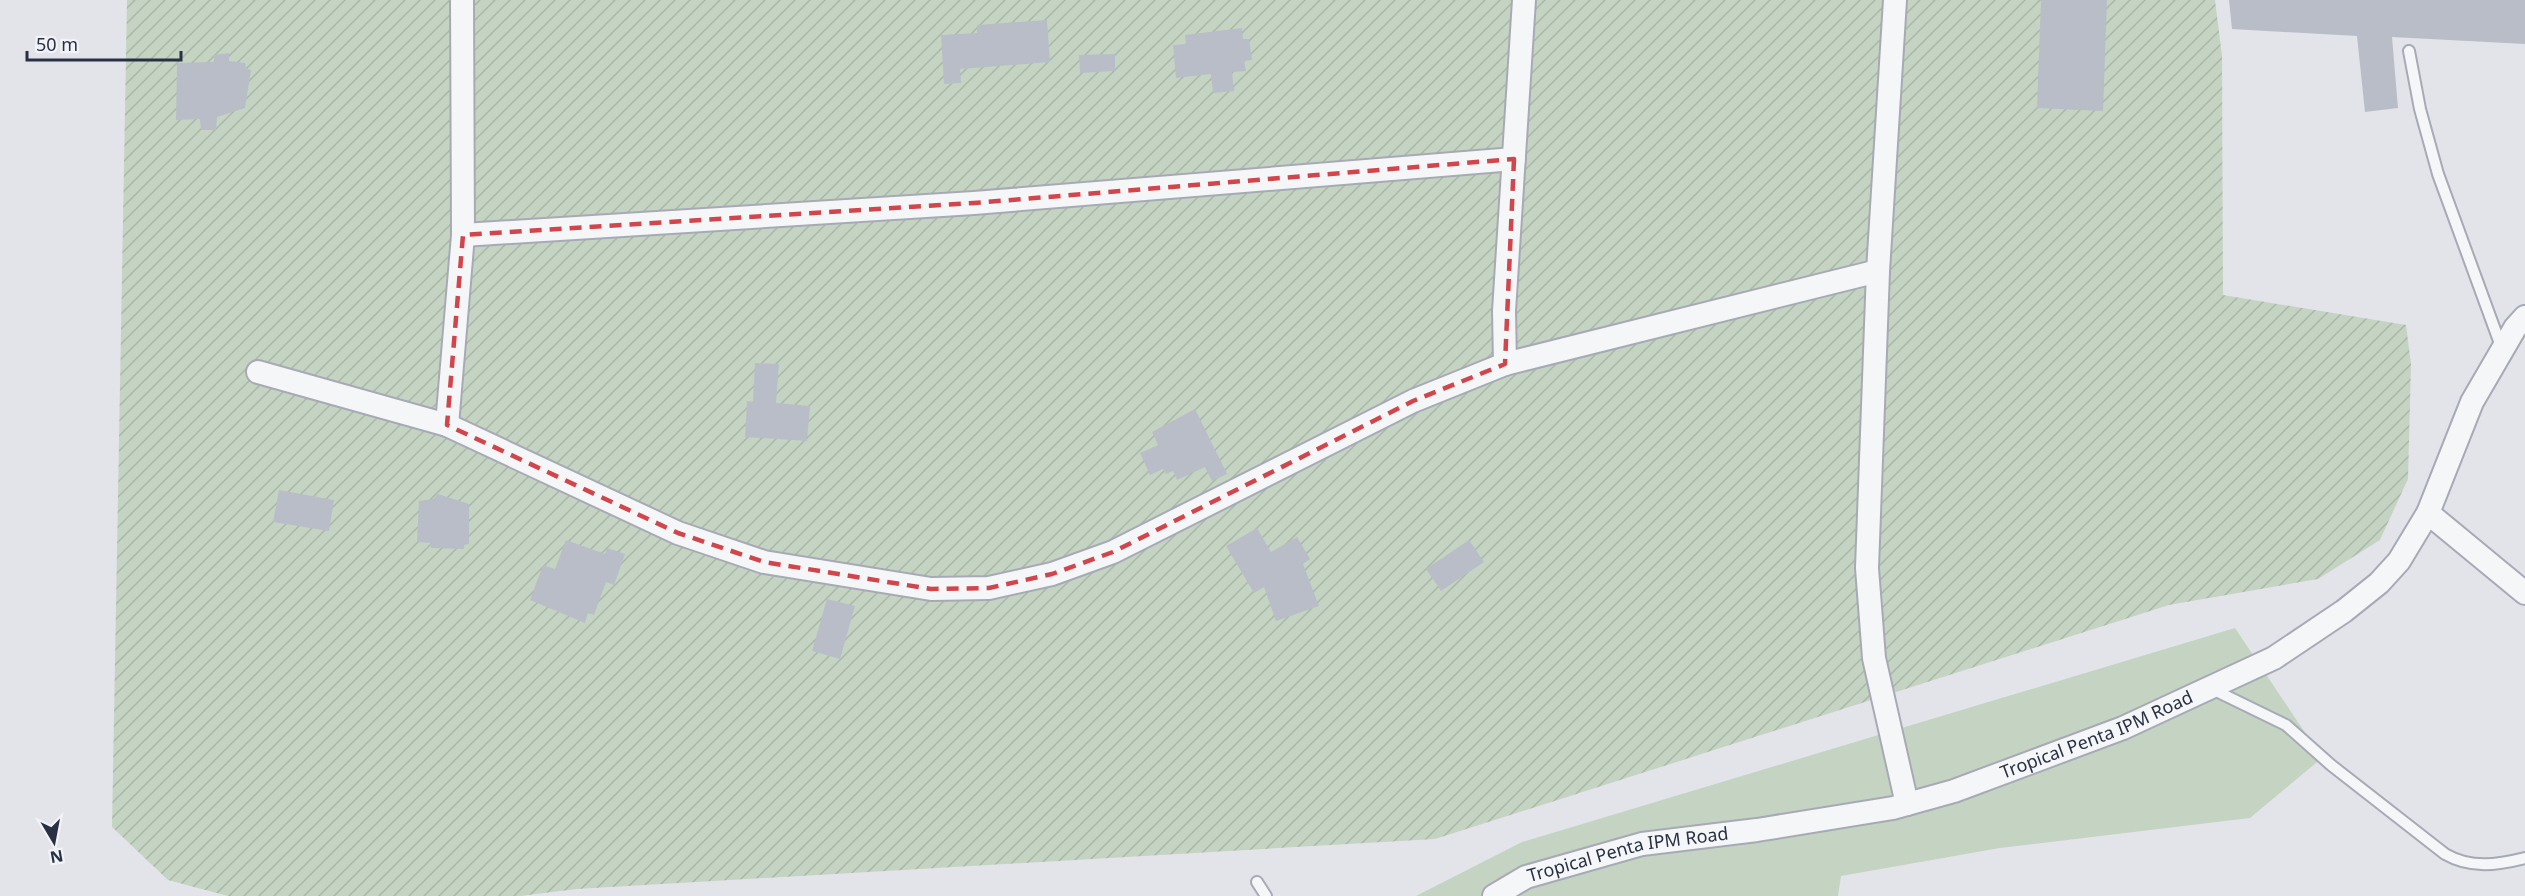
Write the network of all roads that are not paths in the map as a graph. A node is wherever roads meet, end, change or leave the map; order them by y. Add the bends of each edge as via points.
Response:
1 (462, 0) edge
2 (1524, 0) edge
3 (1895, 0) edge
4 (2409, 51) dead end
5 (1514, 159) junction
6 (463, 235) junction
7 (1878, 271) junction
8 (2525, 317) edge
9 (2502, 350) junction
10 (1505, 364) junction
11 (258, 372) dead end
12 (447, 425) junction
13 (2428, 513) junction
14 (2525, 593) edge
15 (2209, 688) junction
16 (1907, 804) junction
17 (2525, 858) edge
18 (1257, 882) dead end
19 (1266, 896) edge
20 (1494, 896) edge

1 - 6 street
2 - 5 street
3 - 7 street
4 - 9 lane via 2438,174
5 - 6 street via 974,203
5 - 10 street via 1504,311
6 - 12 street
7 - 10 street
7 - 16 street via 1867,579 1874,658
8 - 9 street, Tropical Penta IPM Road
9 - 13 street, Tropical Penta IPM Road via 2472,402
10 - 12 street via 1413,401 1113,552 1052,574 989,588 931,589 764,562 678,533
11 - 12 street
13 - 14 street
13 - 15 street, Tropical Penta IPM Road via 2399,561 2344,611 2274,657
15 - 16 street, Tropical Penta IPM Road via 2123,728 1954,791
15 - 17 lane via 2286,724 2331,765 2457,861 2482,864
16 - 20 street, Tropical Penta IPM Road via 1757,830 1642,844 1526,877
18 - 19 lane

